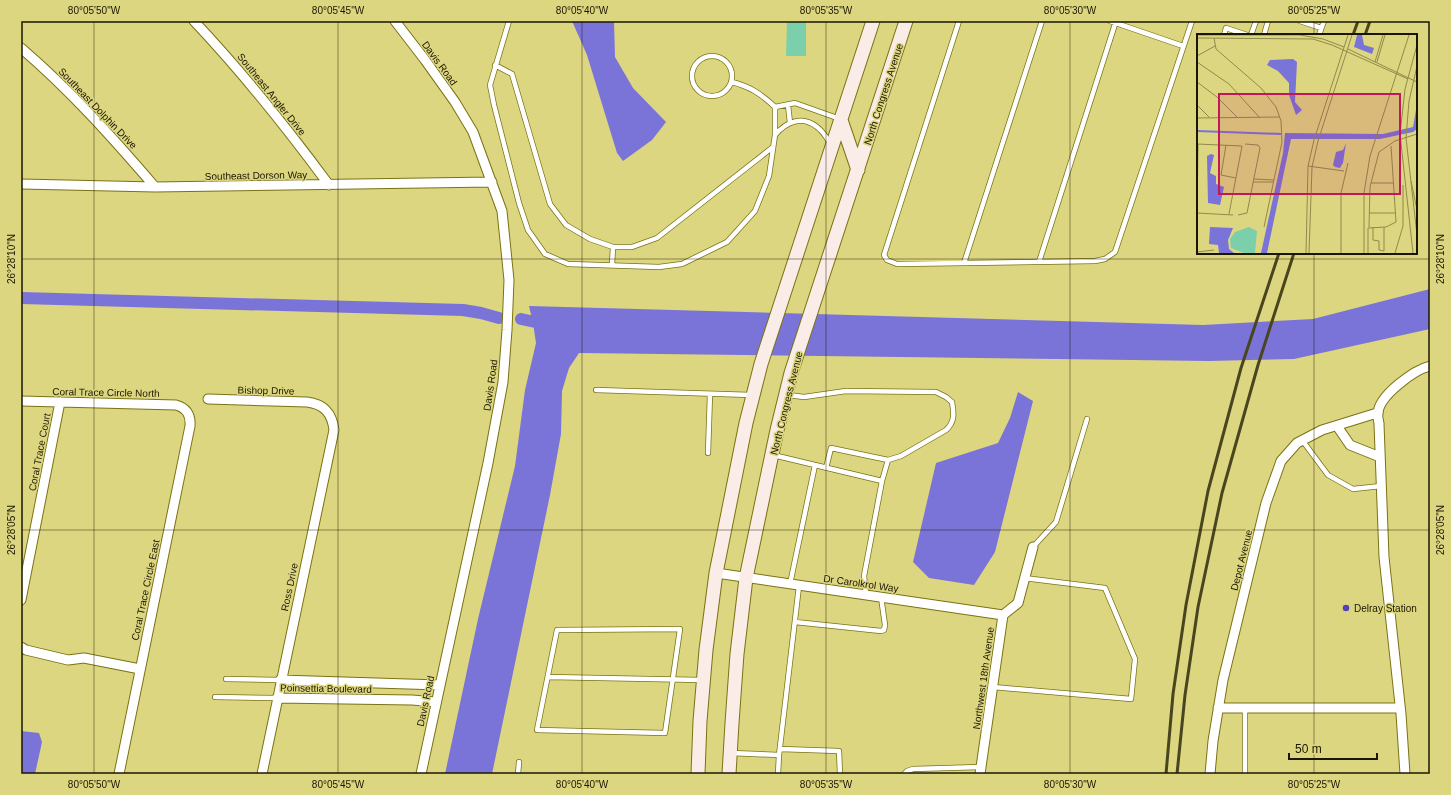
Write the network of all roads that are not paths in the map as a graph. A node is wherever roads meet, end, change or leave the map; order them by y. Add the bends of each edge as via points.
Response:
1 (194, 21) edge
2 (395, 21) edge
3 (509, 21) edge
4 (873, 21) edge
5 (906, 21) edge
6 (959, 21) edge
7 (1042, 21) edge
8 (1192, 21) edge
9 (1256, 21) edge
10 (1268, 21) edge
11 (1300, 21) edge
12 (1324, 21) edge
13 (1114, 22) edge
14 (1321, 28) junction
15 (1224, 34) edge
16 (1245, 34) edge
17 (1251, 34) edge
18 (1264, 34) edge
19 (1319, 34) edge
20 (1183, 46) junction
21 (21, 48) edge
22 (495, 65) junction
23 (732, 82) junction
24 (788, 105) junction
25 (774, 107) junction
26 (841, 120) junction
27 (790, 122) junction
28 (775, 135) junction
29 (833, 146) junction
30 (773, 147) junction
31 (858, 170) junction
32 (492, 182) junction
33 (21, 184) edge
34 (329, 185) junction
35 (155, 187) junction
36 (613, 247) junction
37 (1038, 262) junction
38 (964, 263) junction
39 (612, 265) junction
40 (1430, 366) edge
41 (596, 390) dead end
42 (710, 394) junction
43 (786, 394) junction
44 (754, 395) junction
45 (208, 399) dead end
46 (21, 401) edge
47 (60, 402) junction
48 (323, 407) joint
49 (188, 411) joint
50 (1377, 413) junction
51 (1087, 419) dead end
52 (1337, 426) junction
53 (1302, 440) junction
54 (708, 453) dead end
55 (772, 455) junction
56 (1380, 457) junction
57 (888, 460) junction
58 (815, 465) junction
59 (826, 468) junction
60 (882, 481) junction
61 (1381, 486) junction
62 (1033, 547) joint
63 (716, 573) junction
64 (746, 578) junction
65 (1024, 578) junction
66 (795, 585) junction
67 (866, 595) junction
68 (881, 597) junction
69 (21, 600) edge
70 (1003, 615) junction
71 (795, 622) junction
72 (21, 647) edge
73 (140, 669) junction
74 (548, 677) junction
75 (226, 679) dead end
76 (280, 680) junction
77 (673, 680) junction
78 (704, 680) junction
79 (440, 685) junction
80 (993, 687) junction
81 (215, 697) dead end
82 (277, 698) junction
83 (436, 702) junction
84 (1218, 708) junction
85 (1245, 708) junction
86 (1400, 708) junction
87 (780, 749) junction
88 (730, 752) junction
89 (779, 755) junction
90 (519, 762) dead end
91 (981, 770) edge
92 (119, 774) edge
93 (262, 774) edge
94 (421, 774) edge
95 (518, 774) edge
96 (698, 774) edge
97 (729, 774) edge
98 (778, 774) edge
99 (840, 774) edge
100 (904, 774) edge
101 (1210, 774) edge
102 (1245, 774) edge
103 (1405, 774) edge

1 - 34 street, Southeast Angler Drive via 263,98
2 - 32 street, Davis Road via 474,132
3 - 22 lane
4 - 26 main road
5 - 31 main road, North Congress Avenue
6 - 38 lane via 884,255 888,260 898,264
7 - 38 lane
8 - 20 lane
9 - 17 lane
10 - 18 lane
11 - 14 lane
12 - 14 lane
13 - 20 lane
13 - 37 lane
14 - 19 lane
15 - 16 lane via 1226,28
20 - 37 lane via 1115,252 1105,259 1095,261
21 - 35 street, Southeast Dolphin Drive via 80,104
22 - 36 lane via 512,74 550,204 566,225 590,239
22 - 39 lane via 490,85 528,230 545,254 568,264
23 - 23 lane via 730,65 721,57 704,57 692,70 695,87 704,95 721,95
23 - 25 lane via 745,85 757,92
24 - 25 lane
24 - 26 lane via 795,103
24 - 27 lane
25 - 28 lane
26 - 29 main road
26 - 31 main road
27 - 28 lane
27 - 29 lane via 809,122 817,127
28 - 30 lane
29 - 44 main road via 761,364
30 - 36 lane via 657,238 632,247
30 - 39 lane via 769,176 755,211 727,242 682,264 659,267
31 - 43 main road, North Congress Avenue
32 - 34 street, Southeast Dorson Way
32 - 79 street, Davis Road via 502,211 510,280 503,382
33 - 35 street, Southeast Dorson Way
34 - 35 street, Southeast Dorson Way
36 - 39 lane
37 - 38 lane
40 - 50 street via 1411,374 1398,384 1386,397
41 - 42 lane
42 - 44 lane
42 - 54 lane
43 - 55 main road, North Congress Avenue
43 - 57 lane via 804,397 846,391 936,392 946,396 952,402 954,413 951,425 901,456
44 - 63 main road
45 - 48 street, Bishop Drive via 307,402
46 - 47 street, Coral Trace Circle North
47 - 49 street, Coral Trace Circle North via 176,404
47 - 69 street, Coral Trace Court
48 - 76 street, Ross Drive via 331,417 334,430
49 - 73 street, Coral Trace Circle East via 190,426
50 - 52 street, Depot Avenue
50 - 56 street
51 - 62 lane via 1056,522
52 - 53 street, Depot Avenue
52 - 56 street via 1350,445
53 - 61 lane via 1328,475 1353,489
53 - 84 street, Depot Avenue via 1281,461 1266,503
55 - 58 lane
55 - 64 main road, North Congress Avenue
56 - 61 street
57 - 59 lane via 831,448
57 - 60 lane
58 - 59 lane
58 - 66 lane
59 - 60 lane
60 - 67 lane via 864,576
61 - 86 street via 1384,557
62 - 65 street, Northwest 18th Avenue
63 - 64 street, Dr Carolkrol Way
63 - 78 main road
64 - 66 street, Dr Carolkrol Way
64 - 88 main road, North Congress Avenue via 737,654
65 - 70 street, Northwest 18th Avenue via 1018,603
65 - 80 lane via 1105,588 1135,659 1131,699
66 - 67 street, Dr Carolkrol Way
66 - 71 lane
67 - 68 street, Dr Carolkrol Way
68 - 70 street, Dr Carolkrol Way
68 - 71 lane via 885,625 881,631
70 - 80 street, Northwest 18th Avenue
71 - 87 lane
72 - 73 street via 68,660 84,658
73 - 92 street, Coral Trace Circle East
74 - 77 lane
74 - 77 lane via 557,630 680,629
74 - 77 lane via 537,730 665,733
75 - 76 lane, Poinsettia Boulevard
76 - 79 street, Poinsettia Boulevard
76 - 82 street, Ross Drive
77 - 78 lane
78 - 96 main road
79 - 83 street, Davis Road
80 - 91 street, Northwest 18th Avenue
81 - 82 lane, Poinsettia Boulevard
82 - 83 street, Poinsettia Boulevard
82 - 93 street, Ross Drive
83 - 94 street, Davis Road
84 - 85 street
84 - 101 street, Depot Avenue
85 - 86 street
85 - 102 lane
86 - 103 street
87 - 89 lane
87 - 99 lane via 839,751
88 - 89 lane
88 - 97 main road, North Congress Avenue
89 - 98 lane
90 - 95 lane
91 - 100 lane via 914,769

